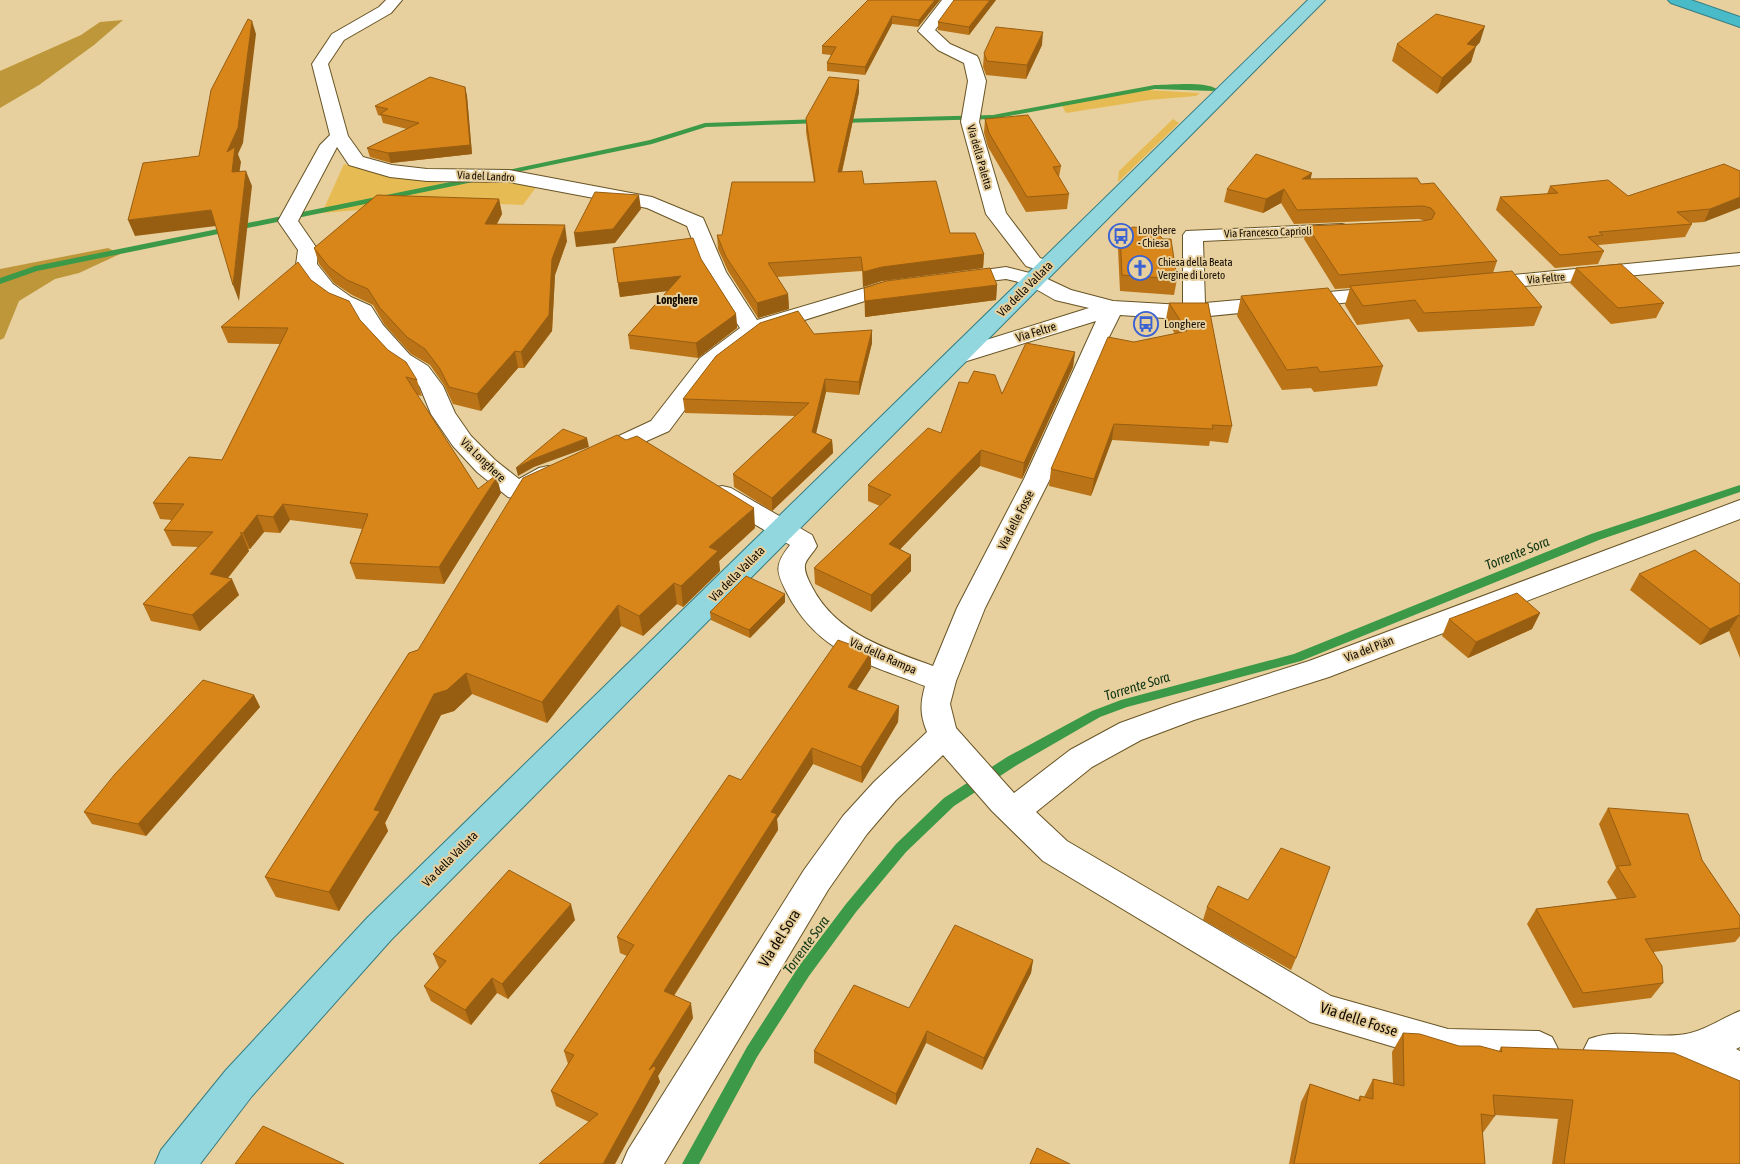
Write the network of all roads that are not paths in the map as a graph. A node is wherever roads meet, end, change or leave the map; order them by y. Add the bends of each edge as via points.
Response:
1 (394, 0) edge
2 (950, 0) edge
3 (1316, 0) edge
4 (1676, 0) edge
5 (1740, 22) edge
6 (339, 136) junction
7 (1360, 229) edge
8 (1740, 259) edge
9 (1040, 273) junction
10 (1462, 286) edge
11 (1403, 291) edge
12 (1112, 308) junction
13 (1194, 311) junction
14 (752, 329) junction
15 (959, 356) junction
16 (702, 482) edge
17 (1740, 509) edge
18 (781, 529) junction
19 (941, 681) junction
20 (944, 735) junction
21 (1008, 807) junction
22 (1740, 1028) edge
23 (1702, 1047) junction
24 (1740, 1073) edge
25 (175, 1164) edge
26 (642, 1164) edge

1 - 6 street, Via del Landro via 385,10 338,37 320,64
2 - 9 street, Via della Paletta via 926,31 944,47 971,60 974,66 977,81 970,122 996,214
3 - 9 main road, Via della Vallata
4 - 5 highway
6 - 14 street, Via del Landro via 356,161 390,171 427,176 509,176 652,203 696,222 714,272
6 - 14 street, Via Longhere via 329,145 288,221 308,250 306,265 325,289 363,311 374,329 402,360 420,371 431,386 443,414 512,500 544,476 580,462 644,445 708,362
7 - 13 street, Via Francesco Caprioli via 1193,235
8 - 10 street, Via Feltre
9 - 12 street, Via Feltre via 1064,295
9 - 14 street, Via Longhere via 1006,273 882,289
9 - 15 main road, Via della Vallata
11 - 13 street, Via Feltre
12 - 13 street, Via Feltre
12 - 15 street, Via Feltre
12 - 19 street, Via delle Fosse via 1037,479 971,608
15 - 18 main road, Via della Vallata
16 - 18 street, Via della Rampa
17 - 21 street, Via del Piàn via 1289,680 1132,731 1104,744
18 - 19 street, Via della Rampa via 803,541 804,546 792,559 790,572 807,605 826,627 851,643
18 - 25 main road, Via della Vallata via 379,929 239,1083
19 - 20 street, Via delle Fosse via 935,704
20 - 21 street, Via delle Fosse
20 - 26 street, Via del Sora via 885,790 855,825 816,880
21 - 23 street, Via delle Fosse via 1055,851 1322,1010 1448,1046 1679,1053
22 - 23 street, Via delle Fosse
23 - 24 street

